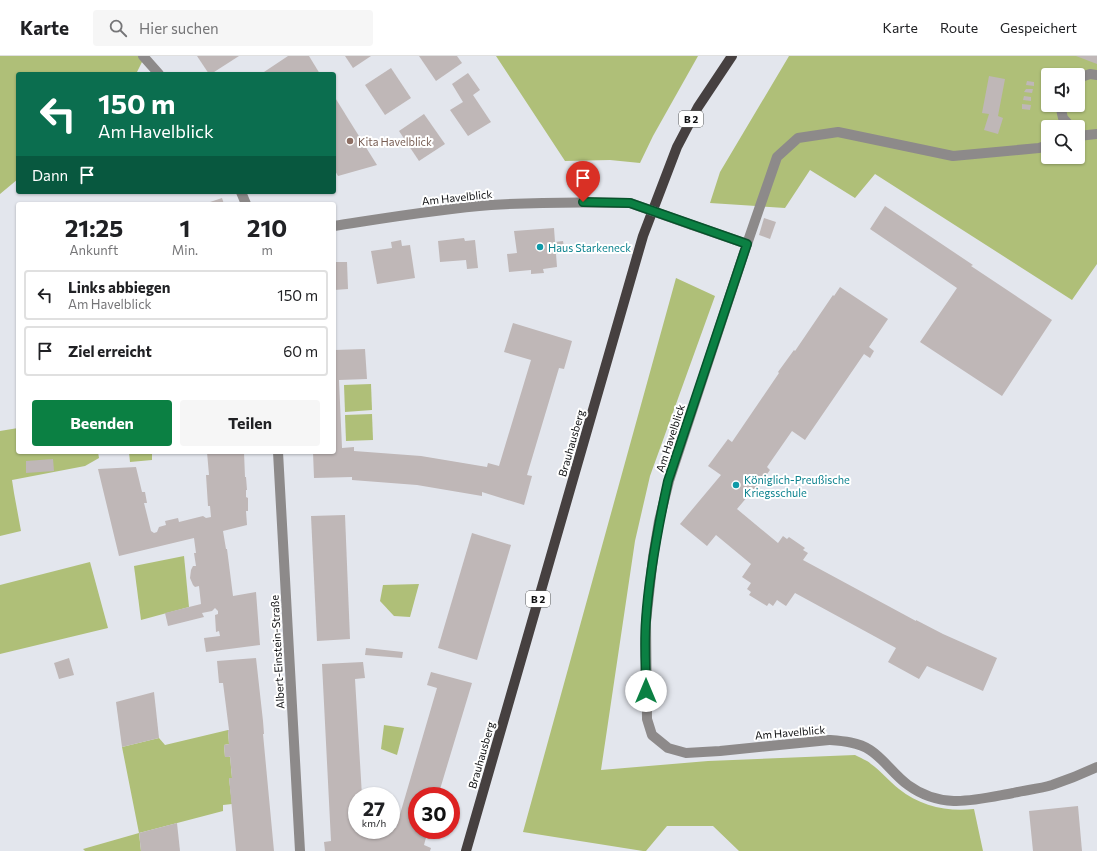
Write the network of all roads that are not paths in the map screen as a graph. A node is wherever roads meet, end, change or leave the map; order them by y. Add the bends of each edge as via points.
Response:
1 (143, 56) edge
2 (732, 56) edge
3 (157, 72) edge
4 (1097, 75) edge
5 (1085, 76) edge
6 (1097, 134) edge
7 (1085, 135) edge
8 (1041, 147) edge
9 (336, 226) edge
10 (747, 244) junction
11 (278, 454) edge
12 (1097, 767) edge
13 (300, 851) edge
14 (466, 851) edge

1 - 3 street
2 - 14 main road, Brauhausberg / B 2 via 698,107 677,147 643,236
4 - 5 street
6 - 7 street
8 - 10 street via 953,156 838,132 798,138 777,157
9 - 10 street, Am Havelblick, bridge via 490,205 630,203
10 - 12 street, Am Havelblick via 668,481 659,521 646,622 647,719 652,735 668,748 686,753 829,740 849,742 869,749 916,790 932,797 957,801 975,801 1050,785
11 - 13 street, Albert-Einstein-Straße

